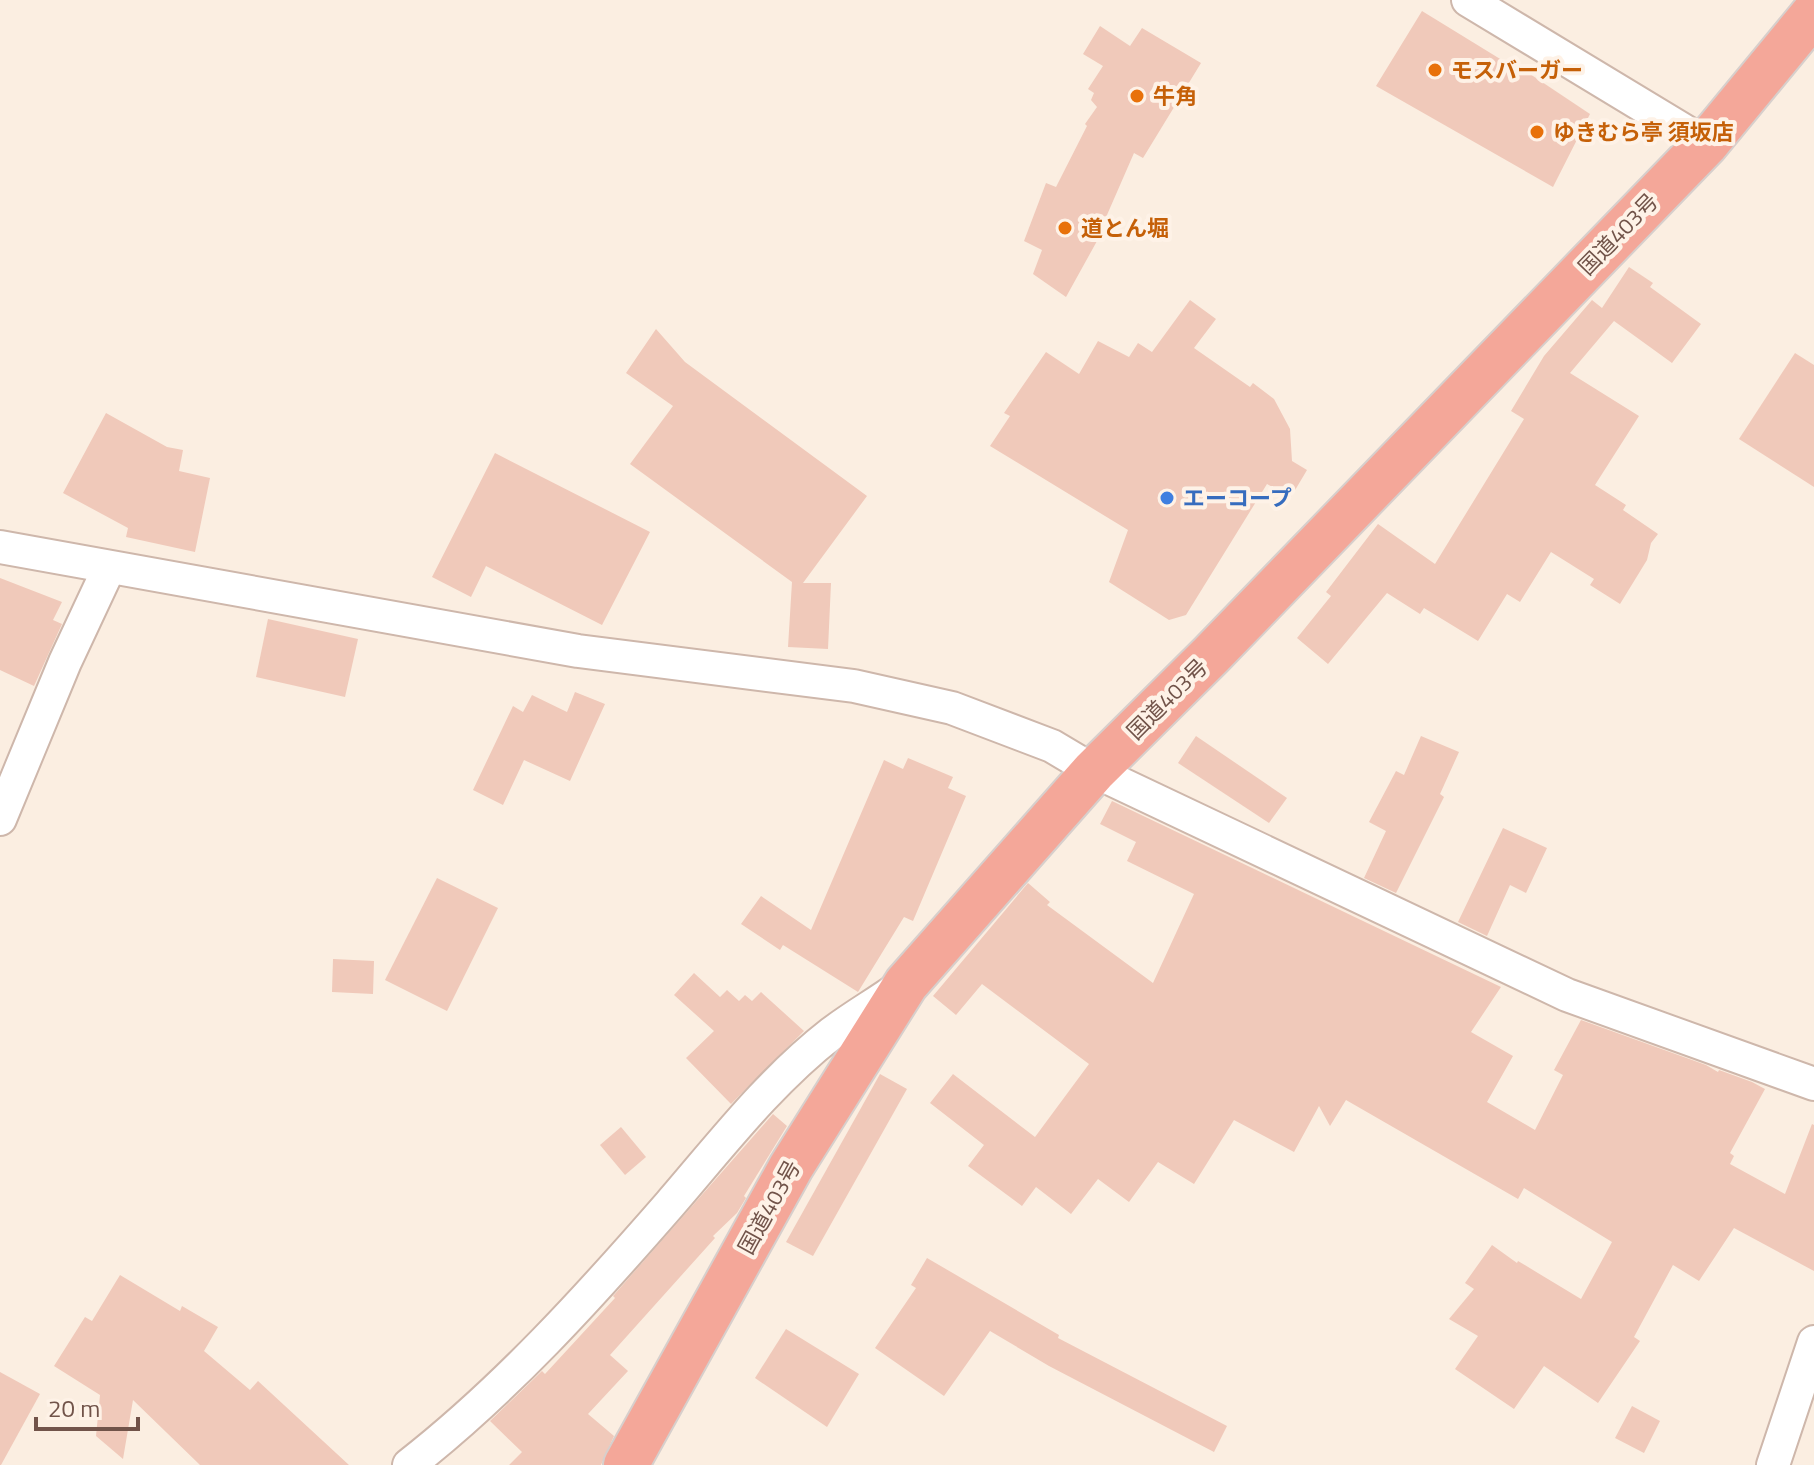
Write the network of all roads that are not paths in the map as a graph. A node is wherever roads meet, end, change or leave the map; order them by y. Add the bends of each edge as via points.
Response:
1 (1468, 0) edge
2 (1814, 13) edge
3 (1706, 144) junction
4 (0, 547) edge
5 (109, 568) junction
6 (1094, 771) junction
7 (0, 819) edge
8 (906, 984) junction
9 (1814, 1084) edge
10 (1814, 1342) edge
11 (409, 1465) edge
12 (626, 1465) edge
13 (1773, 1465) edge

1 - 3 street
2 - 3 highway, 国道403号
3 - 6 highway, 国道403号
4 - 5 street
5 - 6 street via 578,651 854,686 952,708 1052,746
5 - 7 street
6 - 8 highway, 国道403号
6 - 9 street via 1567,995
8 - 11 street via 832,1033 776,1083 601,1281 455,1428
8 - 12 highway, 国道403号 via 791,1167
10 - 13 street

